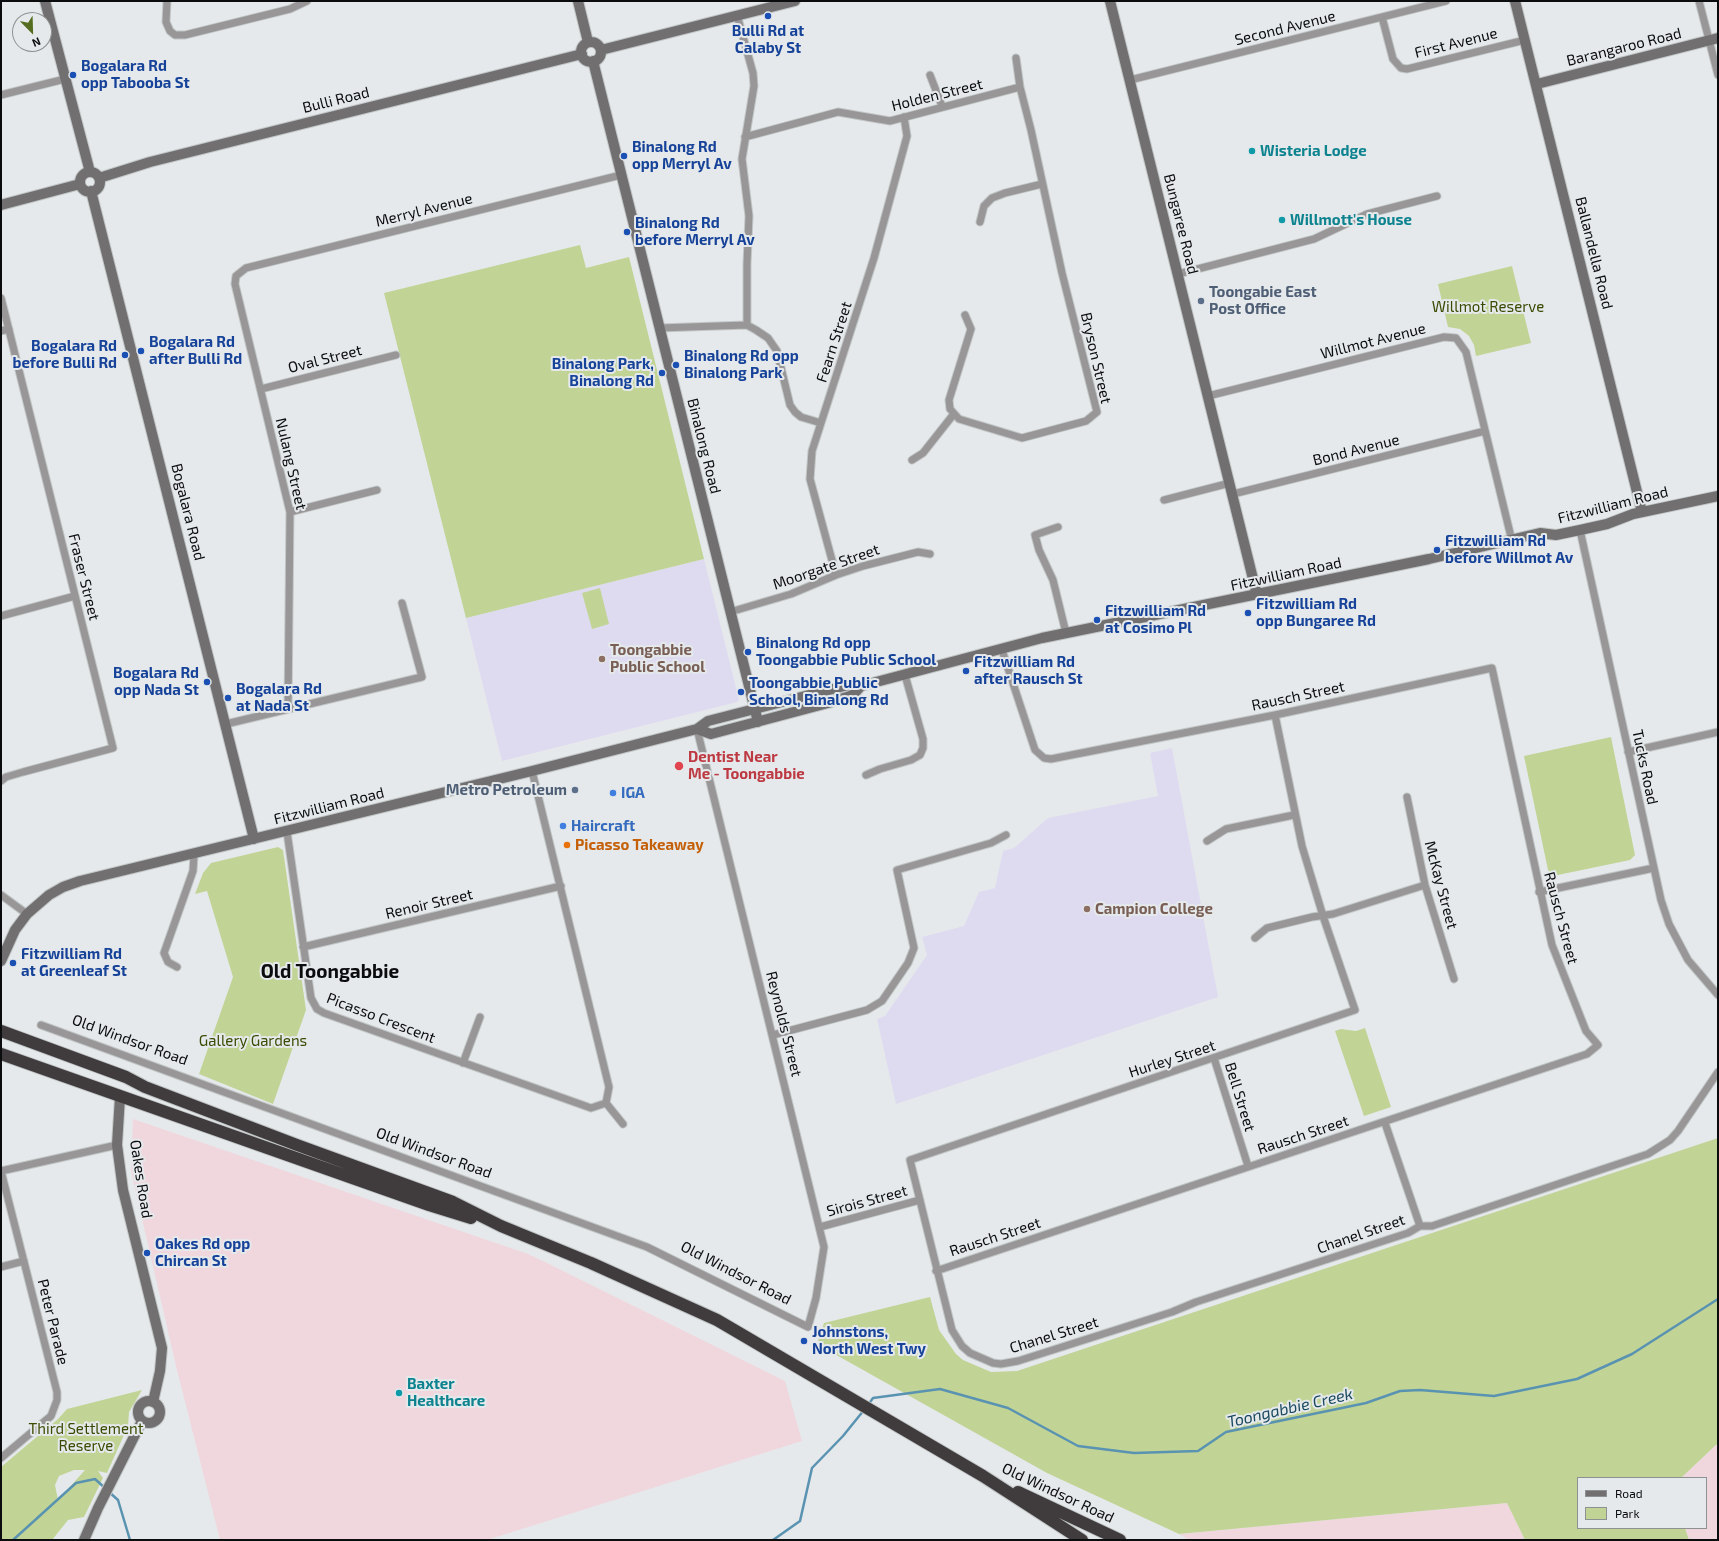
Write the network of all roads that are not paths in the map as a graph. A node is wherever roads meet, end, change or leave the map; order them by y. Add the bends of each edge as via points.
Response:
1 (45, 1) edge
2 (167, 1) edge
3 (307, 1) edge
4 (578, 1) edge
5 (794, 1) edge
6 (1110, 1) edge
7 (1446, 1) edge
8 (1516, 1) edge
9 (1699, 1) edge
10 (737, 15) junction
11 (1382, 17) junction
12 (1525, 40) junction
13 (1714, 40) edge
14 (588, 42) junction
15 (601, 50) junction
16 (582, 54) junction
17 (1016, 58) dead end
18 (593, 61) junction
19 (930, 75) dead end
20 (1718, 75) edge
21 (65, 79) junction
22 (1130, 80) junction
23 (1536, 84) junction
24 (1020, 87) junction
25 (1, 95) edge
26 (942, 106) junction
27 (904, 117) junction
28 (745, 137) junction
29 (90, 172) junction
30 (621, 175) junction
31 (99, 178) junction
32 (80, 184) junction
33 (1042, 184) junction
34 (91, 192) junction
35 (1437, 196) dead end
36 (1, 206) edge
37 (980, 222) dead end
38 (1178, 274) junction
39 (236, 276) joint
40 (1, 298) edge
41 (965, 315) dead end
42 (748, 325) junction
43 (659, 328) junction
44 (9, 329) junction
45 (1, 331) edge
46 (396, 355) dead end
47 (261, 388) junction
48 (1208, 396) junction
49 (953, 415) junction
50 (821, 423) junction
51 (1485, 431) junction
52 (912, 460) dead end
53 (1230, 483) junction
54 (377, 490) dead end
55 (1233, 494) junction
56 (1718, 496) edge
57 (1164, 500) dead end
58 (290, 512) junction
59 (1642, 512) junction
60 (1058, 527) dead end
61 (1580, 530) junction
62 (1512, 541) junction
63 (930, 554) dead end
64 (836, 575) junction
65 (1258, 595) junction
66 (75, 596) junction
67 (402, 603) dead end
68 (730, 612) junction
69 (1, 616) edge
70 (1066, 633) junction
71 (1002, 650) junction
72 (905, 675) junction
73 (861, 686) junction
74 (288, 709) junction
75 (754, 709) junction
76 (1275, 715) junction
77 (758, 722) junction
78 (226, 724) junction
79 (697, 729) junction
80 (1718, 732) edge
81 (1628, 752) junction
82 (532, 771) junction
83 (866, 775) dead end
84 (1, 781) edge
85 (1407, 797) dead end
86 (1294, 815) junction
87 (287, 832) junction
88 (1006, 835) dead end
89 (254, 839) junction
90 (1207, 841) dead end
91 (194, 854) junction
92 (1654, 868) junction
93 (1425, 885) junction
94 (561, 886) junction
95 (1540, 892) junction
96 (1, 895) edge
97 (27, 914) junction
98 (1323, 916) junction
99 (1255, 938) dead end
100 (304, 947) junction
101 (1, 960) edge
102 (177, 967) dead end
103 (1454, 979) dead end
104 (1718, 996) edge
105 (480, 1017) dead end
106 (41, 1025) dead end
107 (1, 1031) edge
108 (773, 1035) junction
109 (1, 1054) edge
110 (1214, 1058) junction
111 (463, 1063) junction
112 (1718, 1072) edge
113 (126, 1077) junction
114 (120, 1098) junction
115 (606, 1103) junction
116 (1385, 1123) junction
117 (623, 1124) dead end
118 (117, 1145) junction
119 (1248, 1166) junction
120 (1, 1171) edge
121 (920, 1200) junction
122 (501, 1226) junction
123 (1420, 1226) junction
124 (820, 1227) junction
125 (24, 1261) junction
126 (1, 1267) edge
127 (936, 1271) junction
128 (808, 1327) joint
129 (978, 1358) joint
130 (153, 1402) junction
131 (142, 1421) junction
132 (1, 1458) edge
133 (982, 1476) junction
134 (84, 1540) edge
135 (1082, 1540) edge
136 (1120, 1540) edge

1 - 21 street
2 - 3 street via 166,22 175,35 195,34 290,9
4 - 14 street
5 - 10 street
6 - 22 street, Bungaree Road
7 - 11 street, Second Avenue
8 - 12 street, Ballandella Road
9 - 13 street
10 - 15 street
10 - 28 street via 753,73 754,86
11 - 12 street, First Avenue via 1393,59 1401,68 1407,69
11 - 22 street, Second Avenue
12 - 23 street, Ballandella Road
13 - 20 street
13 - 23 street, Barangaroo Road
14 - 15 street via 595,42
14 - 16 street via 583,47
15 - 18 street via 598,58
16 - 18 street via 587,60
16 - 31 street, Bulli Road via 150,162
17 - 24 street, Bryson Street
18 - 30 street, Binalong Road
19 - 26 street
21 - 25 street
21 - 29 street
22 - 38 street, Bungaree Road
23 - 59 street, Ballandella Road
24 - 26 street, Holden Street
24 - 33 street, Bryson Street
26 - 27 street, Holden Street
27 - 28 street, Holden Street via 882,121 838,112
27 - 50 street, Fearn Street via 907,136 876,250
28 - 42 street via 742,170 749,216
29 - 31 street via 97,174
29 - 32 street via 82,176
30 - 39 street, Merryl Avenue via 246,268
30 - 43 street, Binalong Road
31 - 34 street via 99,186
32 - 34 street via 83,189
32 - 36 street
33 - 37 street via 992,198 984,206
33 - 49 street, Bryson Street via 1097,412 1086,421 1022,438
34 - 78 street, Bogalara Road
35 - 38 street via 1367,214 1314,239
38 - 48 street, Bungaree Road
39 - 47 street, Nulang Street via 235,284
40 - 44 street, Fraser Street
41 - 49 street via 971,329 949,400
42 - 43 street
42 - 50 street via 774,345 790,404 795,412 801,417
43 - 68 street, Binalong Road
44 - 45 street
44 - 66 street, Fraser Street
46 - 47 street, Oval Street
47 - 58 street, Nulang Street
48 - 51 street, Willmot Avenue via 1450,336 1456,338 1466,352
48 - 53 street, Bungaree Road
49 - 52 street via 923,453
50 - 64 street, Fearn Street via 812,451 810,479
51 - 55 street, Bond Avenue
51 - 62 street, Willmot Avenue
53 - 55 street, Bungaree Road
53 - 57 street
54 - 58 street
55 - 65 street, Bungaree Road
56 - 59 street, Fitzwilliam Road
58 - 74 street, Nulang Street
59 - 61 street, Fitzwilliam Road
60 - 70 street via 1035,535 1053,580
61 - 62 street, Fitzwilliam Road via 1556,535 1540,533
61 - 81 street, Tucks Road
62 - 65 street, Fitzwilliam Road
63 - 64 street, Moorgate Street via 918,552
64 - 68 street, Moorgate Street via 791,594
65 - 70 street, Fitzwilliam Road
66 - 69 street
66 - 84 street, Fraser Street via 113,748 6,777
67 - 74 street via 422,677
68 - 75 street, Binalong Road
70 - 71 street, Fitzwilliam Road
71 - 72 street, Fitzwilliam Road
71 - 76 street, Rausch Street via 1035,750 1044,758 1051,759
72 - 73 street, Fitzwilliam Road
72 - 83 street via 923,739 923,748 920,755 911,760
73 - 75 street, Fitzwilliam Road via 848,684
73 - 77 street, Fitzwilliam Road via 853,694 828,703
74 - 78 street
75 - 77 street, Binalong Road
75 - 79 street, Fitzwilliam Road via 708,721
76 - 86 street, Hurley Street
76 - 95 street, Rausch Street via 1492,668
77 - 79 street, Fitzwilliam Road via 711,734
78 - 89 street, Bogalara Road
79 - 82 street, Fitzwilliam Road
79 - 108 street, Reynolds Street
80 - 81 street
81 - 92 street, Tucks Road
82 - 87 street, Fitzwilliam Road
82 - 94 street
85 - 93 street, McKay Street
86 - 90 street via 1226,829
86 - 98 street, Hurley Street
87 - 89 street, Fitzwilliam Road
87 - 100 street, Picasso Crescent
88 - 108 street via 991,843 897,870 914,948 908,963 882,1001 867,1010
89 - 91 street, Fitzwilliam Road
91 - 97 street, Fitzwilliam Road via 72,884 49,895
91 - 102 street via 193,871 164,953 168,962
92 - 95 street
92 - 104 street, Tucks Road via 1669,924 1688,960
93 - 98 street
93 - 103 street, McKay Street
94 - 100 street, Renoir Street
94 - 115 street via 609,1087
95 - 116 street, Rausch Street via 1556,958 1586,1031 1598,1045 1587,1054
96 - 97 street
97 - 101 street, Fitzwilliam Road
98 - 99 street via 1267,928
98 - 110 street, Hurley Street via 1355,1010
100 - 111 street, Picasso Crescent via 311,998 317,1009
105 - 111 street
106 - 128 street, Old Windsor Road via 647,1247
107 - 113 highway, Old Windsor Road
108 - 124 street, Reynolds Street
109 - 114 highway, Old Windsor Road
110 - 119 street, Bell Street
110 - 121 street, Hurley Street via 910,1160
111 - 115 street, Picasso Crescent via 591,1108
112 - 123 street, Chanel Street via 1678,1131 1658,1149 1432,1226
113 - 114 highway, Oakes Road
113 - 122 highway, Old Windsor Road via 145,1087 453,1202
114 - 118 street, Oakes Road
114 - 122 highway, Old Windsor Road via 429,1205
115 - 117 street
116 - 119 street, Rausch Street
116 - 123 street
118 - 120 street
118 - 130 street, Oakes Road via 123,1190 162,1348
119 - 127 street, Rausch Street
120 - 125 street, Peter Parade
121 - 124 street, Sirois Street
121 - 127 street, Hurley Street
122 - 133 highway, Old Windsor Road via 717,1320
123 - 129 street, Chanel Street via 1408,1233 1018,1361 1001,1364
124 - 128 street, Reynolds Street via 824,1247 816,1298
125 - 126 street
125 - 132 street, Peter Parade via 57,1400 50,1416
127 - 129 street, Hurley Street via 952,1330 962,1346
130 - 131 street via 146,1402 140,1406 138,1412
130 - 131 street via 159,1409 158,1418 152,1422
131 - 134 street
133 - 135 highway, Old Windsor Road
133 - 136 highway, Old Windsor Road

